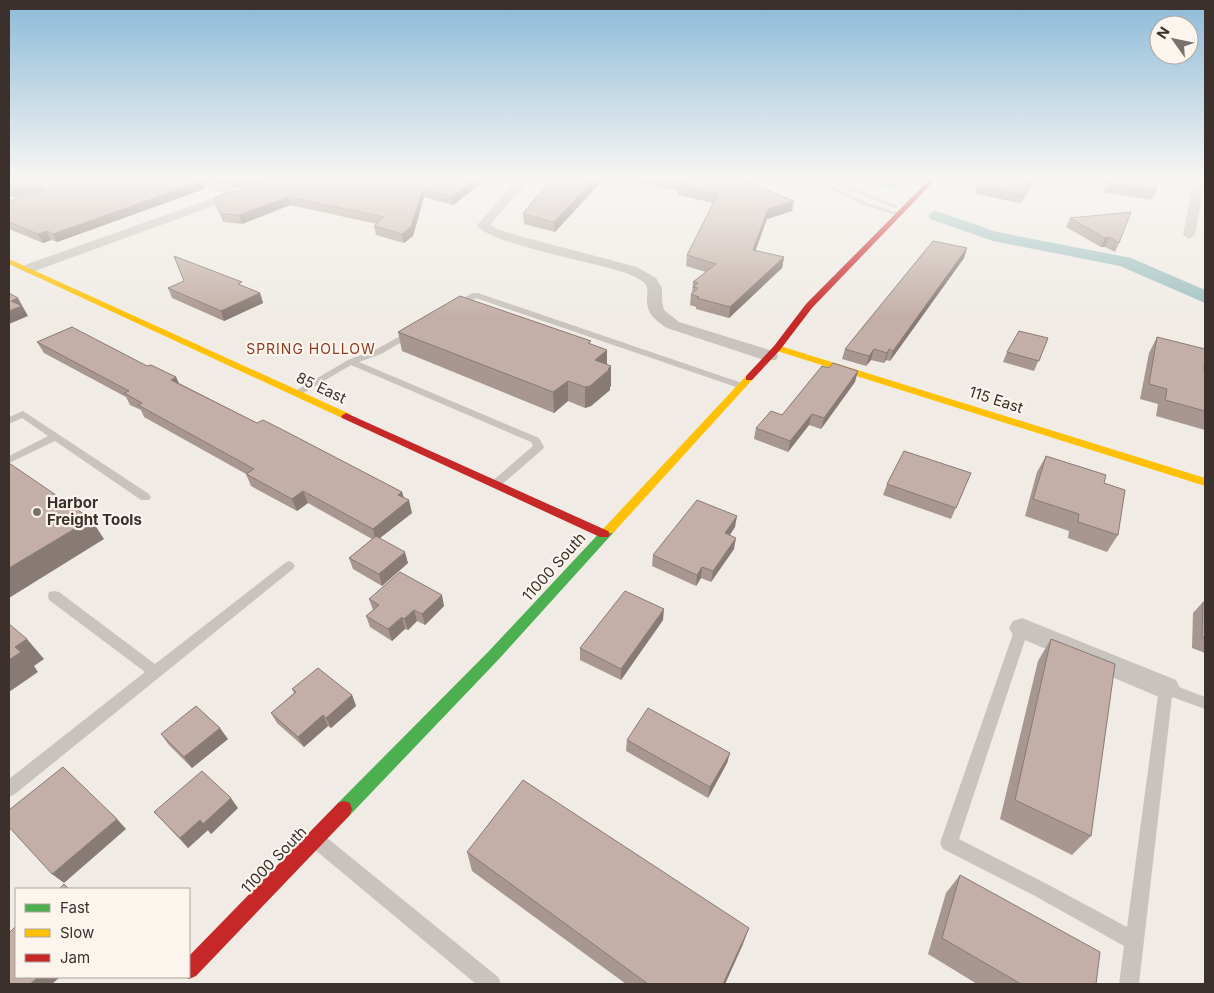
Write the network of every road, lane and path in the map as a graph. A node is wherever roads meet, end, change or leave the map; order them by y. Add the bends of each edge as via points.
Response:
1 (148, 225) edge
2 (484, 225) edge
3 (887, 225) edge
4 (1192, 225) edge
5 (1190, 235) dead end
6 (9, 261) edge
7 (26, 269) junction
8 (451, 309) edge
9 (419, 328) edge
10 (774, 352) junction
11 (351, 362) junction
12 (742, 386) junction
13 (297, 393) junction
14 (9, 421) edge
15 (56, 436) junction
16 (9, 460) edge
17 (1205, 482) edge
18 (495, 484) junction
19 (145, 497) dead end
20 (604, 534) junction
21 (290, 566) dead end
22 (54, 596) dead end
23 (1022, 628) joint
24 (156, 672) junction
25 (1166, 688) junction
26 (1205, 703) edge
27 (9, 789) edge
28 (315, 839) junction
29 (1135, 942) junction
30 (190, 968) edge
31 (490, 984) edge
32 (1129, 984) edge

1 - 7 street
2 - 10 street via 492,232 518,240 632,270 650,281 655,288 655,310 673,325
3 - 10 street, 11000 South via 809,306
4 - 5 street
6 - 7 street, 85 East
7 - 13 street, 85 East
8 - 12 lane via 475,295
9 - 11 lane via 378,352
10 - 12 street, 11000 South
10 - 17 street, 115 East
11 - 13 lane
11 - 18 lane via 535,440 540,447
12 - 20 street, 11000 South
13 - 18 street, 85 East
14 - 15 lane via 23,414
15 - 16 lane
15 - 19 lane
18 - 20 street, 85 East
20 - 28 street, 11000 South via 494,655
21 - 24 lane
22 - 24 lane
23 - 25 street
23 - 29 lane via 949,843
24 - 27 lane
25 - 26 lane
25 - 29 lane
28 - 30 street, 11000 South
28 - 31 lane
29 - 32 lane

